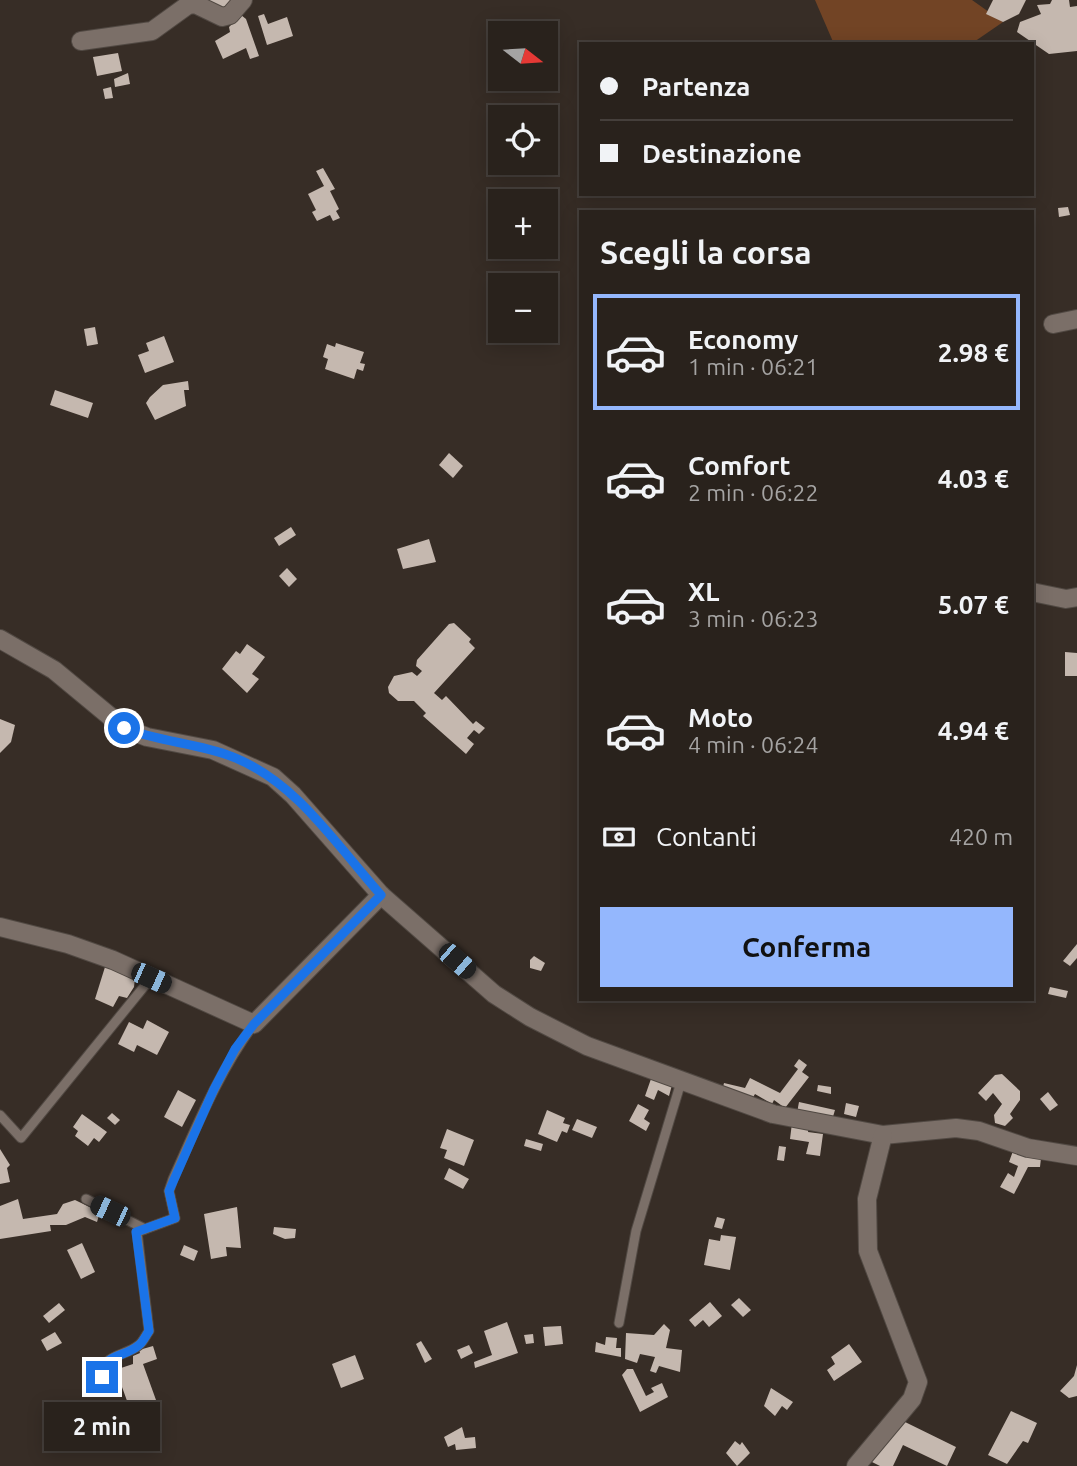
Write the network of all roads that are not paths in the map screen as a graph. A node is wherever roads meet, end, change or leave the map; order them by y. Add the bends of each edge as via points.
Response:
1 (243, 0) edge
2 (82, 41) dead end
3 (1077, 319) edge
4 (1053, 324) dead end
5 (1034, 592) edge
6 (1077, 597) edge
7 (0, 639) edge
8 (381, 895) junction
9 (0, 927) edge
10 (151, 978) junction
11 (254, 1024) junction
12 (681, 1082) junction
13 (0, 1115) edge
14 (883, 1135) junction
15 (1077, 1156) edge
16 (86, 1199) dead end
17 (145, 1229) junction
18 (619, 1324) dead end
19 (102, 1377) dead end
20 (856, 1466) edge

1 - 2 street via 230,15 222,17 188,5 152,31
3 - 4 street
5 - 6 street
7 - 8 street via 54,670 124,728 214,750 273,777
8 - 11 street
8 - 12 street via 494,994 530,1017 587,1046
9 - 10 street via 68,944
10 - 11 street
10 - 13 lane via 21,1138
11 - 17 lane via 214,1089 173,1179 169,1191 175,1218
12 - 14 street via 773,1114
12 - 18 lane via 636,1231
14 - 15 street via 956,1128
14 - 20 street via 867,1199 868,1251 918,1382 912,1399
16 - 17 lane
17 - 19 lane via 136,1232 135,1241 149,1331 138,1346 109,1359

